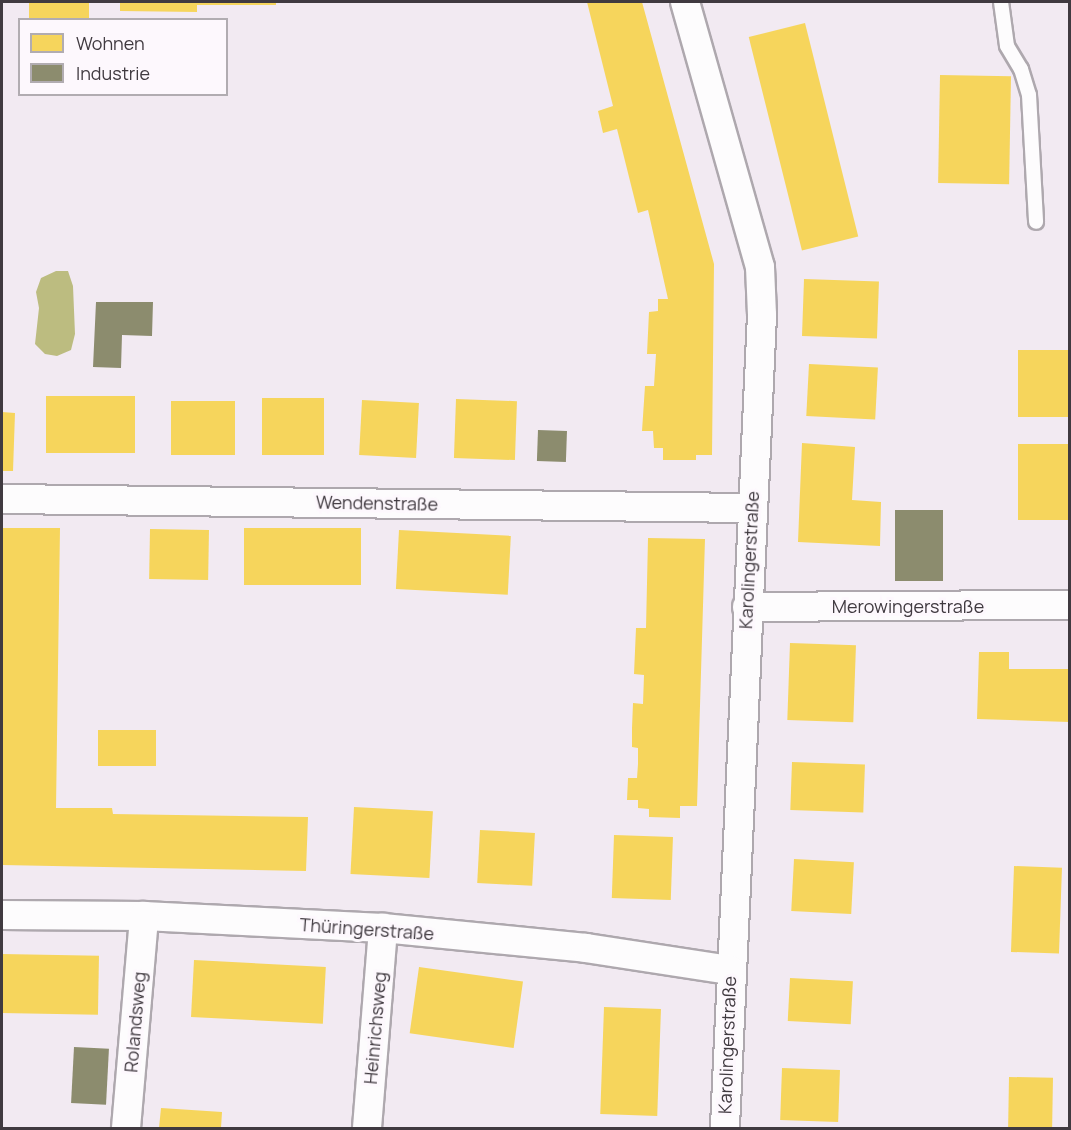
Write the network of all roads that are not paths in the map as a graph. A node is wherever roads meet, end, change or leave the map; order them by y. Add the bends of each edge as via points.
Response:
1 (686, 2) edge
2 (1001, 2) edge
3 (1036, 222) dead end
4 (2, 499) edge
5 (752, 508) junction
6 (1070, 604) edge
7 (747, 607) junction
8 (2, 915) edge
9 (144, 916) junction
10 (383, 928) junction
11 (729, 970) junction
12 (126, 1128) edge
13 (367, 1128) edge
14 (725, 1128) edge

1 - 5 street, Karolingerstraße via 760,267 762,315
2 - 3 lane via 1005,39 1029,95
4 - 5 street, Wendenstraße
5 - 7 street, Karolingerstraße
6 - 7 street, Merowingerstraße
7 - 11 street, Karolingerstraße
8 - 9 street, Thüringerstraße
9 - 10 street, Thüringerstraße
9 - 12 street, Rolandsweg
10 - 11 street, Thüringerstraße via 586,948
10 - 13 street, Heinrichsweg
11 - 14 street, Karolingerstraße

